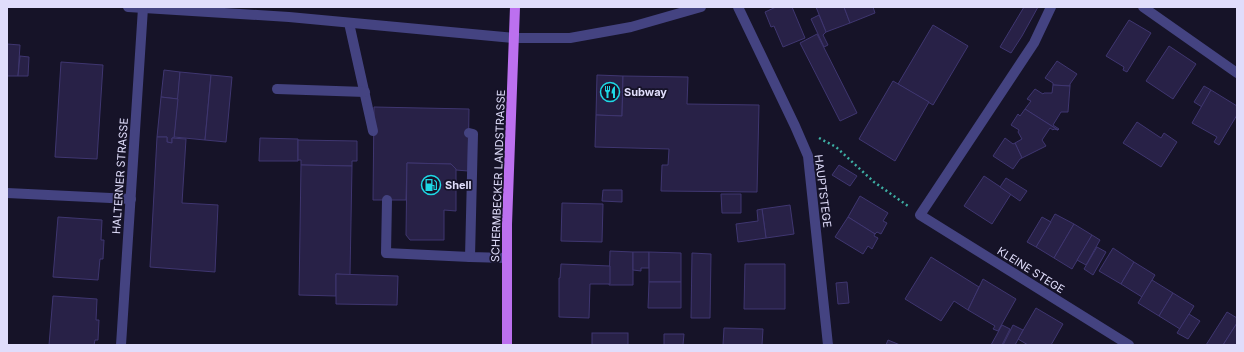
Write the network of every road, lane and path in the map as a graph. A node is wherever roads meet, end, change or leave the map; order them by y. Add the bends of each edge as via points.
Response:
1 (128, 7) edge
2 (515, 7) edge
3 (701, 7) edge
4 (738, 7) edge
5 (1051, 7) edge
6 (1142, 7) edge
7 (143, 8) junction
8 (289, 12) edge
9 (349, 23) junction
10 (514, 38) junction
11 (1237, 73) edge
12 (277, 89) dead end
13 (365, 92) junction
14 (795, 126) junction
15 (373, 131) dead end
16 (469, 133) dead end
17 (7, 193) edge
18 (131, 199) junction
19 (387, 200) dead end
20 (920, 215) junction
21 (470, 257) junction
22 (507, 258) junction
23 (121, 345) edge
24 (506, 345) edge
25 (828, 345) edge
26 (1129, 345) edge

1 - 7 street
2 - 10 main road, SCHERMBECKER LANDSTRASSE
3 - 10 street via 631,27 570,38
4 - 14 street, HAUPTSTEGE
5 - 20 street via 1034,43
6 - 11 street
7 - 8 street
7 - 18 street, HALTERNER STRASSE
8 - 9 street
9 - 10 street
9 - 13 street
10 - 22 main road, SCHERMBECKER LANDSTRASSE
12 - 13 street
13 - 15 street
14 - 20 path via 836,147 874,182
14 - 25 street, HAUPTSTEGE via 808,156
16 - 21 street via 473,134
17 - 18 street
18 - 23 street, HALTERNER STRASSE
19 - 21 street via 386,253
20 - 26 street, KLEINE STEGE
21 - 22 street
22 - 24 main road, SCHERMBECKER LANDSTRASSE

